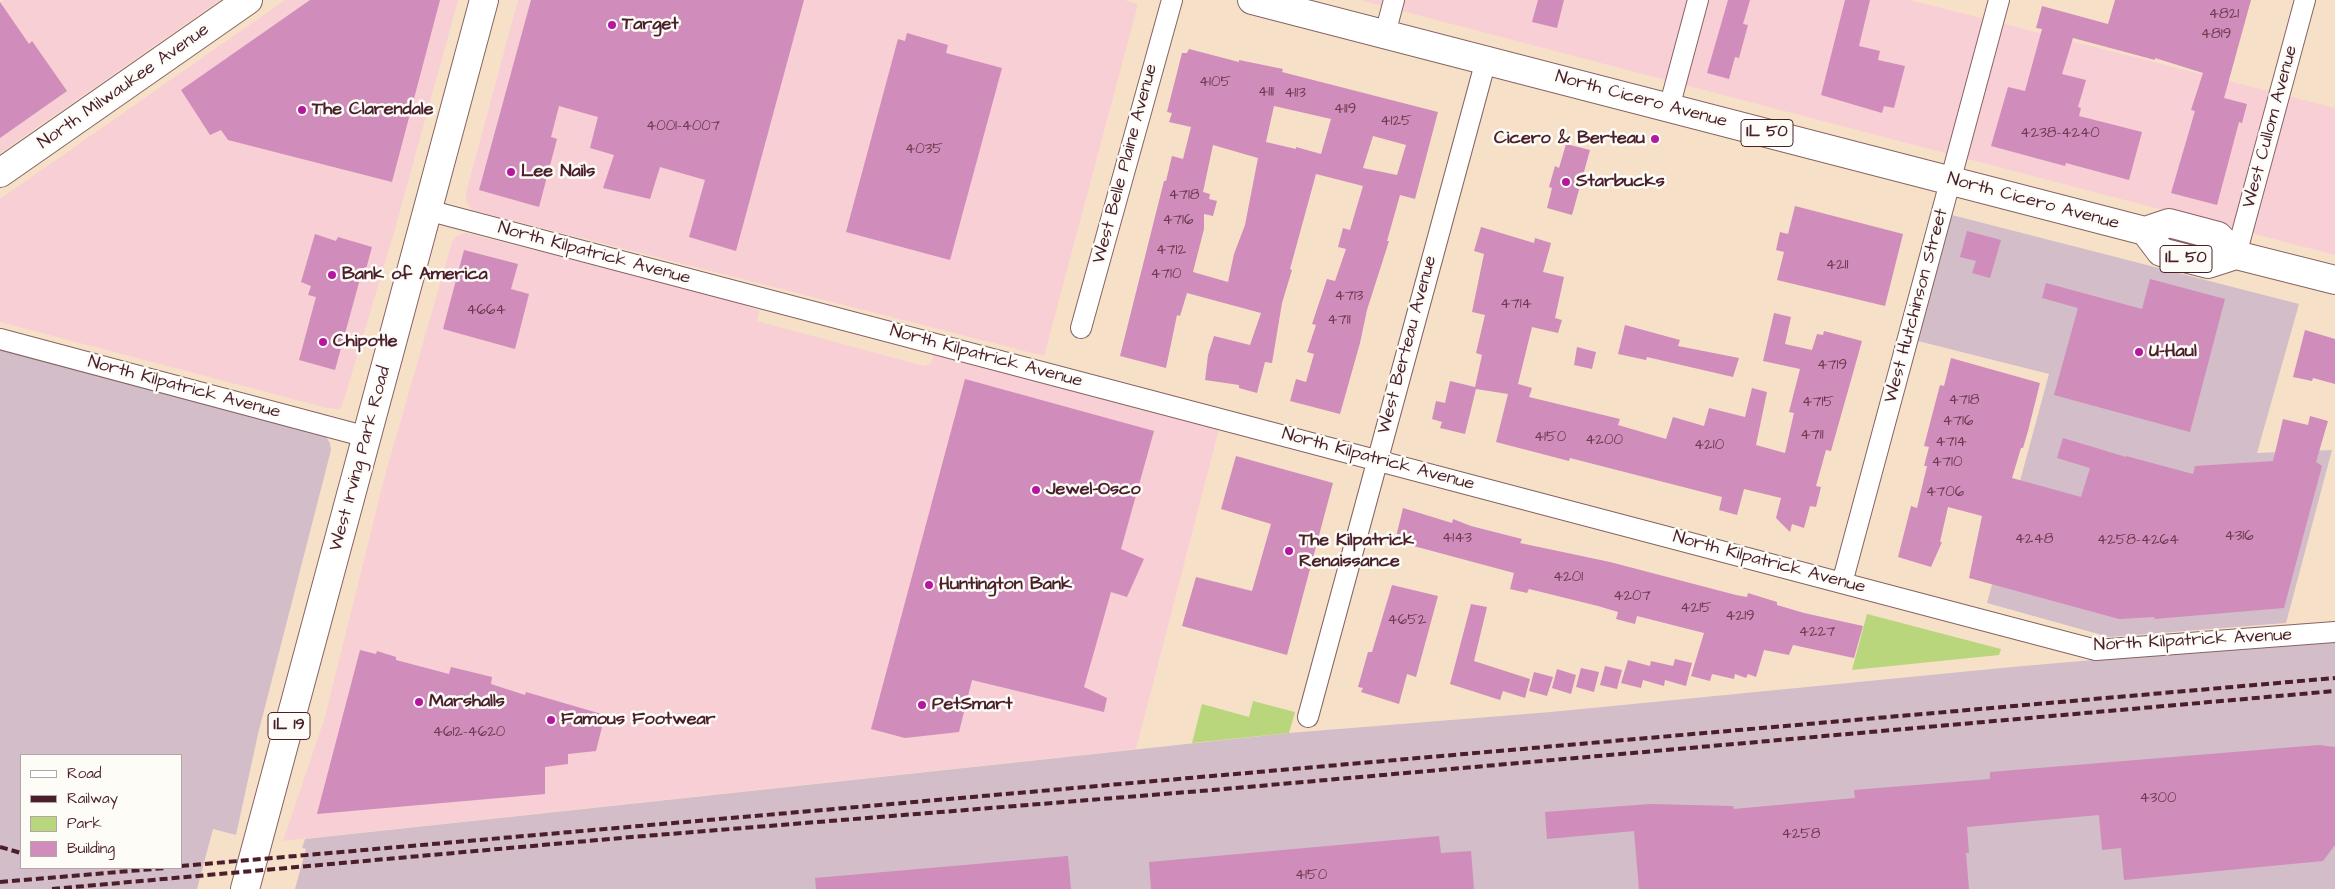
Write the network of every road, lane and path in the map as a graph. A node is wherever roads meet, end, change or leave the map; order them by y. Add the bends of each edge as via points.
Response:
1 (248, 0) edge
2 (484, 0) edge
3 (1172, 0) edge
4 (1252, 0) edge
5 (1394, 0) edge
6 (1698, 0) edge
7 (1999, 0) edge
8 (2305, 0) edge
9 (1385, 34) junction
10 (1486, 60) junction
11 (1669, 108) junction
12 (0, 173) edge
13 (1950, 181) junction
14 (427, 210) junction
15 (2236, 255) junction
16 (2335, 280) edge
17 (1081, 328) dead end
18 (0, 339) edge
19 (367, 437) junction
20 (1377, 460) junction
21 (1842, 583) junction
22 (2335, 632) edge
23 (1308, 717) dead end
24 (245, 889) edge

1 - 12 main road, North Milwaukee Avenue
2 - 14 main road, West Irving Park Road / IL 19
3 - 17 street, West Belle Plaine Avenue
4 - 9 main road, North Cicero Avenue / IL 50
5 - 9 street
6 - 11 street
7 - 13 street, West Hutchinson Street
8 - 15 street, West Cullom Avenue
9 - 10 main road, North Cicero Avenue / IL 50
10 - 11 main road, North Cicero Avenue / IL 50
10 - 20 street, West Berteau Avenue
11 - 13 main road, North Cicero Avenue / IL 50
13 - 15 main road, North Cicero Avenue / IL 50 via 2146,231 2161,252 2208,264
13 - 21 street, West Hutchinson Street
14 - 19 main road, West Irving Park Road / IL 19
14 - 20 street, North Kilpatrick Avenue
15 - 16 main road, IL 50
18 - 19 street, North Kilpatrick Avenue
19 - 24 main road, West Irving Park Road / IL 19
20 - 21 street, North Kilpatrick Avenue
20 - 23 street, West Berteau Avenue
21 - 22 street, North Kilpatrick Avenue via 2096,650

